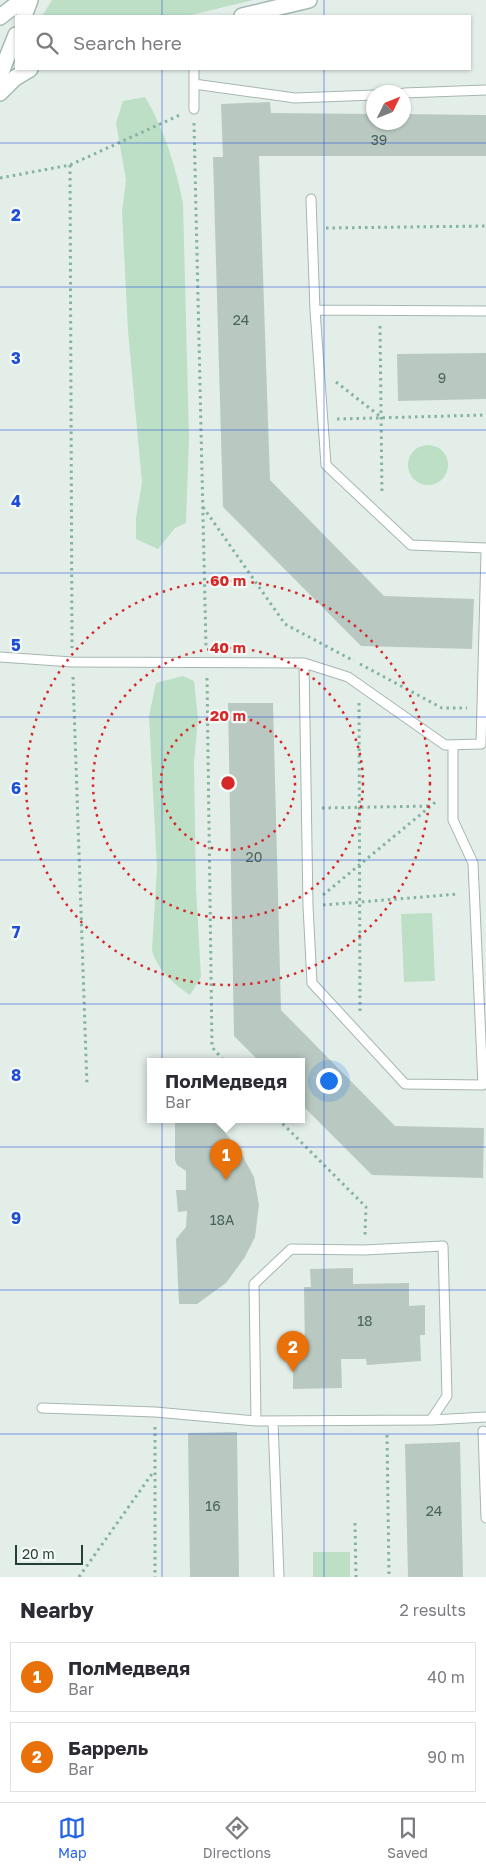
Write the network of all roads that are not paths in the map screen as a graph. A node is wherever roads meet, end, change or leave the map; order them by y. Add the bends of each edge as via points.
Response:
1 (22, 0) edge
2 (30, 0) edge
3 (309, 0) edge
4 (24, 15) edge
5 (246, 15) edge
6 (0, 18) edge
7 (15, 38) edge
8 (8, 57) edge
9 (28, 70) edge
10 (194, 70) edge
11 (0, 75) edge
12 (194, 84) junction
13 (486, 90) edge
14 (0, 93) edge
15 (411, 93) edge
16 (366, 95) edge
17 (194, 109) road end
18 (311, 199) dead end
19 (315, 310) junction
20 (486, 311) edge
21 (486, 548) edge
22 (486, 552) edge
23 (0, 657) edge
24 (304, 663) junction
25 (453, 745) junction
26 (484, 746) edge
27 (42, 1408) dead end
28 (486, 1417) edge
29 (431, 1420) junction
30 (256, 1421) junction
31 (273, 1421) junction
32 (483, 1431) dead end
33 (486, 1518) edge
34 (279, 1577) edge

1 - 6 main road
2 - 4 main road
3 - 5 main road
7 - 8 main road
8 - 11 main road
9 - 14 main road
10 - 12 lane
12 - 16 lane via 295,98
12 - 17 lane
13 - 15 lane
18 - 19 lane
19 - 20 lane
19 - 21 lane via 326,465 411,545
22 - 26 lane
23 - 24 lane via 72,662
24 - 25 lane via 348,677 445,745
24 - 25 lane via 312,983 405,1084 483,1086 473,863 453,820
25 - 26 lane
27 - 30 lane via 154,1412
28 - 29 lane
29 - 30 lane via 447,1396 443,1246 291,1249 254,1284
29 - 31 lane
30 - 31 lane
31 - 34 lane
32 - 33 lane

